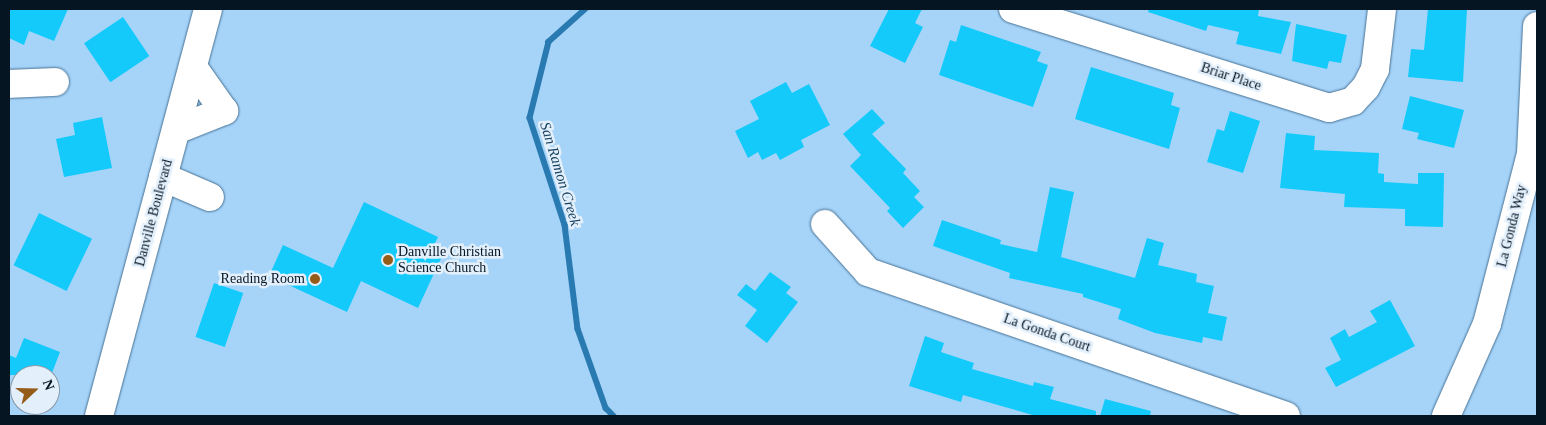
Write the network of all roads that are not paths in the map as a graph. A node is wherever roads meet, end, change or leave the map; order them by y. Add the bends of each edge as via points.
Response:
1 (208, 9) edge
2 (1013, 9) edge
3 (1382, 9) edge
4 (1537, 26) edge
5 (193, 67) junction
6 (55, 82) dead end
7 (9, 84) edge
8 (176, 130) junction
9 (163, 177) junction
10 (210, 197) dead end
11 (825, 224) dead end
12 (99, 416) edge
13 (1286, 416) edge
14 (1446, 416) edge

1 - 5 street, Danville Boulevard
2 - 3 street, Briar Place via 1330,108 1353,101 1366,87 1375,69
4 - 14 street, La Gonda Way via 1531,154 1487,324
5 - 8 street, Danville Boulevard
5 - 8 street via 224,111
6 - 7 street
8 - 9 street, Danville Boulevard
9 - 10 street
9 - 12 street, Danville Boulevard
11 - 13 street, La Gonda Court via 868,272

